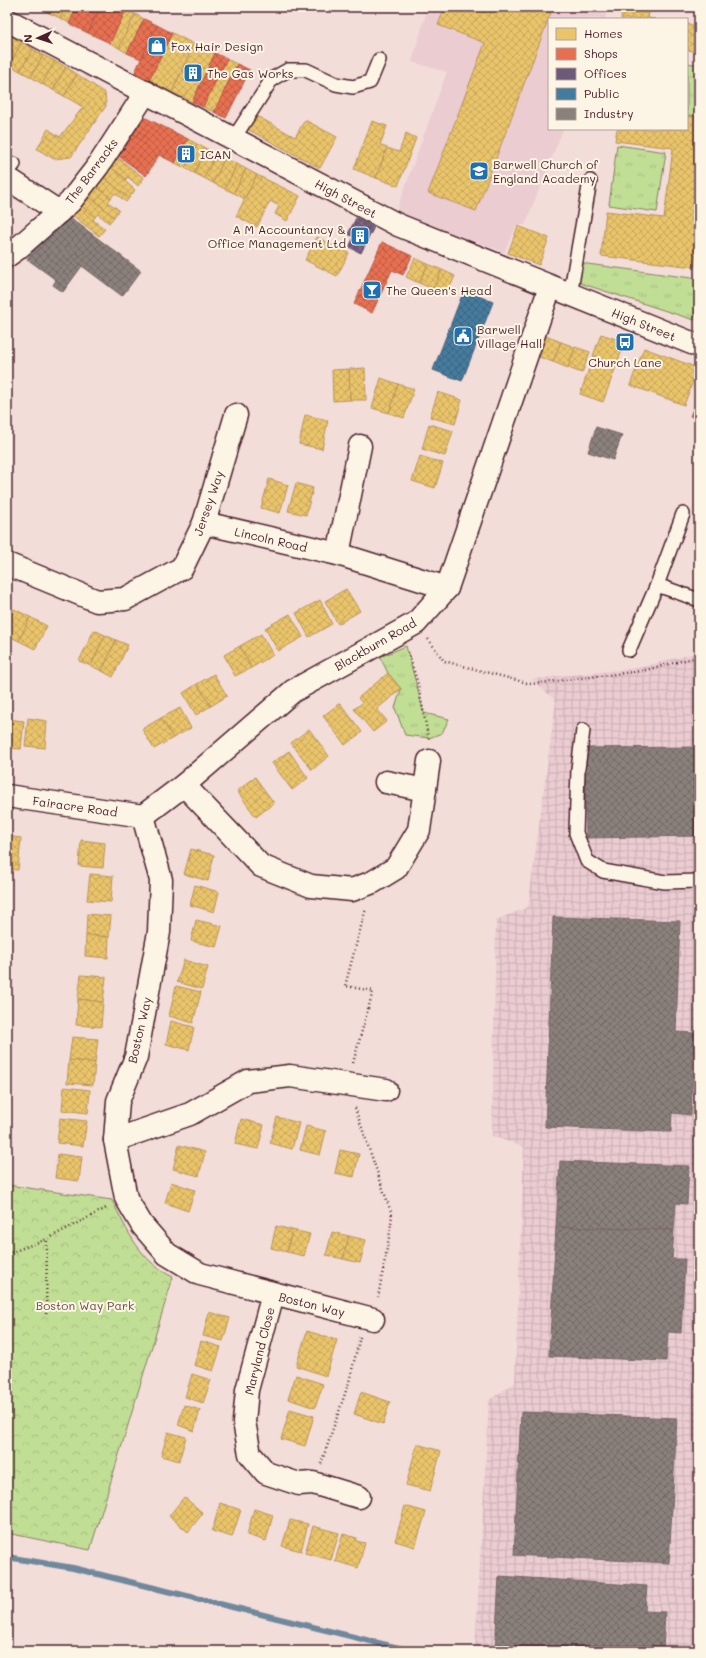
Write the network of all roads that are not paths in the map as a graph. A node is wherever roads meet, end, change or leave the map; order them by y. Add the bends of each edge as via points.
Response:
1 (7, 20) edge
2 (379, 60) dead end
3 (146, 92) junction
4 (234, 138) junction
5 (9, 172) edge
6 (590, 181) dead end
7 (58, 212) junction
8 (7, 256) edge
9 (550, 287) junction
10 (570, 295) junction
11 (699, 346) edge
12 (236, 415) dead end
13 (360, 446) dead end
14 (683, 514) dead end
15 (204, 523) junction
16 (338, 554) junction
17 (7, 564) edge
18 (657, 585) junction
19 (447, 588) junction
20 (699, 600) edge
21 (629, 650) dead end
22 (583, 730) dead end
23 (429, 761) road end
24 (386, 782) dead end
25 (184, 785) junction
26 (425, 790) junction
27 (7, 796) edge
28 (143, 816) junction
29 (699, 881) edge
30 (386, 1090) dead end
31 (115, 1140) junction
32 (273, 1294) junction
33 (368, 1318) road end
34 (359, 1497) dead end

1 - 3 street, High Street
2 - 4 lane via 370,82 353,87 336,84 306,70 288,70 272,79
3 - 4 street, High Street
3 - 7 street, The Barracks via 98,166 70,202
4 - 9 street, High Street via 398,225
5 - 7 street
6 - 10 lane
7 - 8 street, The Barracks
9 - 10 street, High Street
9 - 19 street, Blackburn Road
10 - 11 street, High Street
12 - 15 street, Jersey Way
13 - 16 street
14 - 18 lane
15 - 16 street, Lincoln Road
15 - 17 street, Jersey Way via 182,568 125,599 97,601
16 - 19 street, Lincoln Road
18 - 20 lane
18 - 21 lane
19 - 25 street, Blackburn Road via 409,627 293,691
22 - 29 lane via 578,769 576,834 587,861 602,871 641,878 665,882
23 - 26 street
24 - 26 street
25 - 26 street via 261,866 311,886 352,890 373,882 396,868 419,830
25 - 28 street, Blackburn Road
27 - 28 street, Fairacre Road
28 - 31 street, Boston Way via 161,880 159,932 136,1057 118,1101
30 - 31 street via 290,1076 248,1081 190,1114
31 - 32 street, Boston Way via 126,1198 142,1225 167,1254 200,1274
32 - 33 street, Boston Way
32 - 34 street, Maryland Close via 247,1390 244,1422 250,1454 266,1473 299,1484 313,1483

